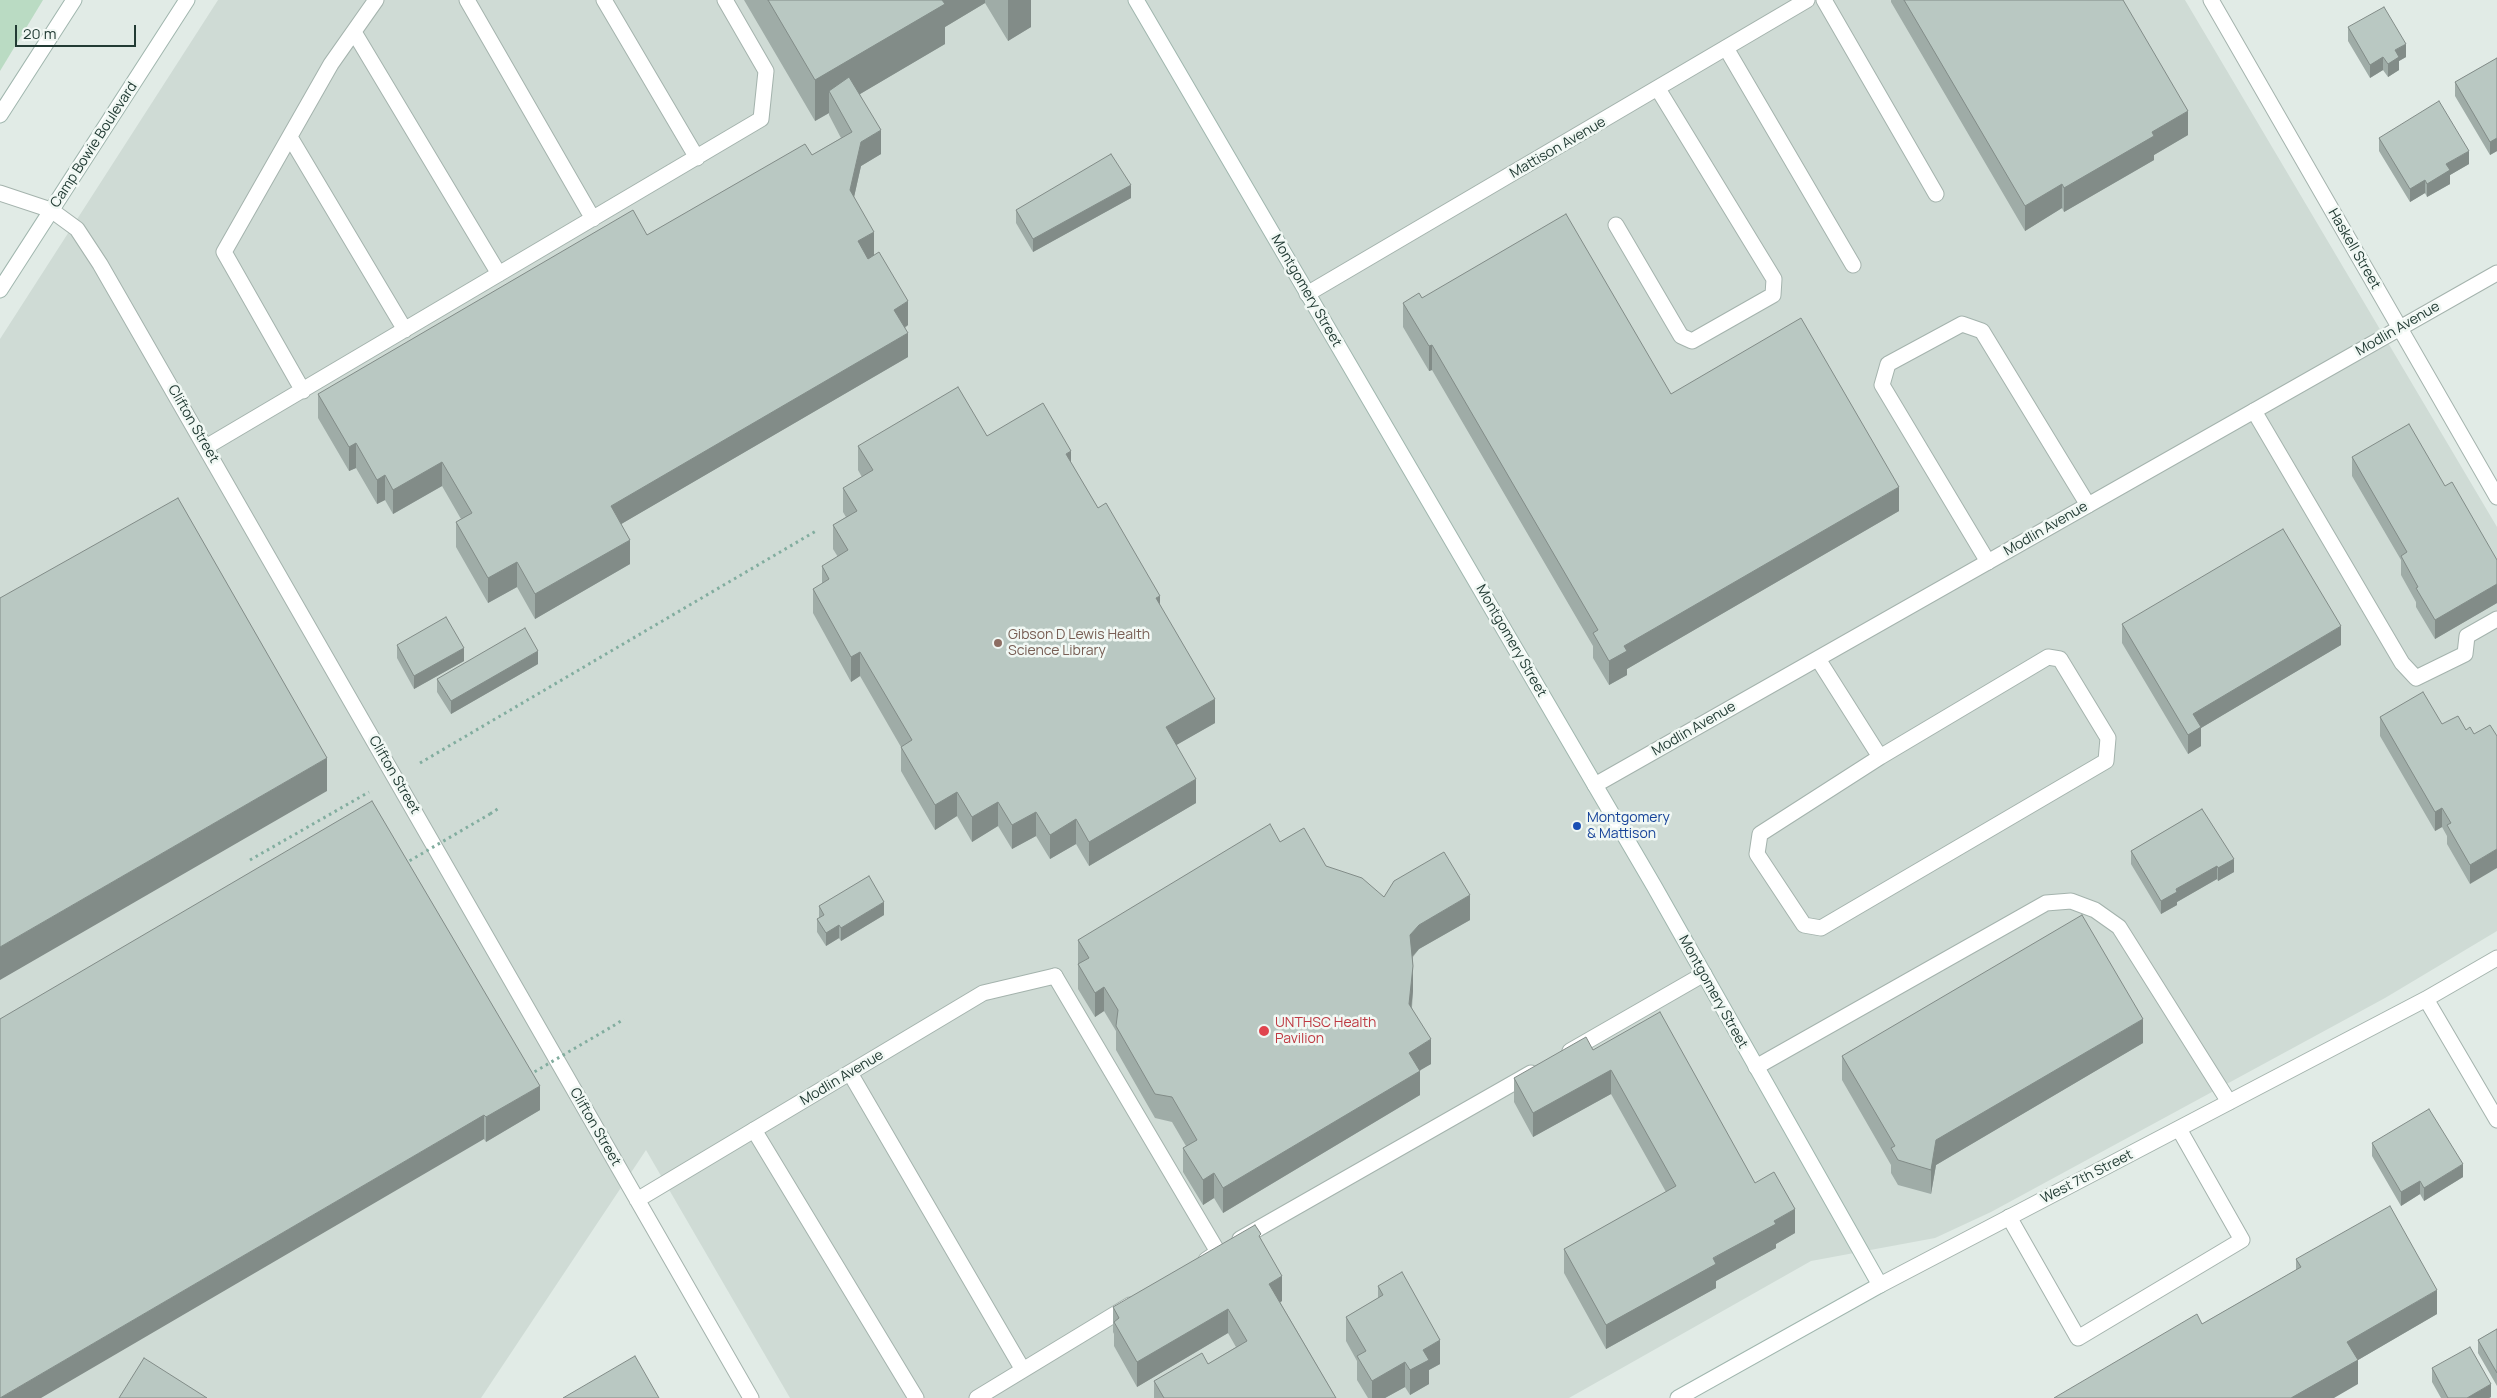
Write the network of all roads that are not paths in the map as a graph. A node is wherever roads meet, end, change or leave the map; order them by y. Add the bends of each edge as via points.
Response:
1 (74, 0) edge
2 (187, 0) edge
3 (376, 0) edge
4 (467, 0) edge
5 (604, 0) edge
6 (725, 0) edge
7 (1136, 0) edge
8 (1807, 0) edge
9 (1824, 0) edge
10 (2211, 0) edge
11 (354, 32) junction
12 (1726, 48) junction
13 (1658, 89) junction
14 (0, 115) edge
15 (290, 137) junction
16 (697, 158) junction
17 (0, 193) edge
18 (1936, 194) dead end
19 (52, 210) junction
20 (593, 219) junction
21 (1616, 225) dead end
22 (1853, 265) dead end
23 (2497, 273) edge
24 (499, 274) junction
25 (0, 290) edge
26 (1307, 294) junction
27 (2399, 328) junction
28 (405, 330) junction
29 (303, 390) junction
30 (2254, 411) junction
31 (206, 447) junction
32 (2497, 498) edge
33 (2088, 505) junction
34 (1988, 562) junction
35 (2497, 619) edge
36 (1818, 659) junction
37 (1880, 757) junction
38 (1595, 785) junction
39 (2497, 958) edge
40 (1704, 974) junction
41 (2426, 999) junction
42 (1559, 1057) edge
43 (1542, 1067) edge
44 (1756, 1067) junction
45 (850, 1073) junction
46 (2229, 1102) junction
47 (2497, 1120) edge
48 (2179, 1129) junction
49 (754, 1130) junction
50 (637, 1200) junction
51 (2009, 1217) junction
52 (1218, 1252) junction
53 (1193, 1267) edge
54 (1880, 1285) junction
55 (1142, 1298) edge
56 (1023, 1370) junction
57 (751, 1398) edge
58 (916, 1398) edge
59 (976, 1398) edge
60 (1678, 1398) edge

1 - 14 street
2 - 19 street, Camp Bowie Boulevard
3 - 11 street
4 - 20 street
5 - 16 street
6 - 16 street via 766,71 761,120
7 - 26 street, Montgomery Street
8 - 12 street, Mattison Avenue
9 - 18 street
10 - 27 street, Haskell Street
11 - 15 street via 331,64
11 - 24 street
12 - 13 street, Mattison Avenue
12 - 22 street
13 - 21 street via 1774,279 1773,295 1692,341 1681,336
13 - 26 street, Mattison Avenue
15 - 28 street
15 - 29 street via 224,252
16 - 20 street
17 - 19 street, Clifton Street
19 - 25 street, Camp Bowie Boulevard
19 - 31 street, Clifton Street via 77,229 95,256
20 - 24 street
23 - 27 street, Modlin Avenue
24 - 28 street
26 - 38 street, Montgomery Street
27 - 30 street, Modlin Avenue
27 - 32 street, Haskell Street
28 - 29 street
29 - 31 street
30 - 33 street, Modlin Avenue
30 - 35 street via 2402,663 2416,678 2465,654 2467,636
31 - 50 street, Clifton Street
33 - 34 street, Modlin Avenue
33 - 34 street via 1982,331 1962,324 1888,364 1882,385
34 - 36 street, Modlin Avenue
36 - 37 street
36 - 38 street, Modlin Avenue
37 - 37 street via 2048,657 2060,658 2108,738 2106,761 1821,928 1804,925 1757,854 1760,834
38 - 40 street, Montgomery Street
39 - 41 street, West 7th Street
40 - 42 street
40 - 44 street, Montgomery Street
41 - 46 street, West 7th Street
41 - 47 street
43 - 52 street
44 - 46 street via 2046,903 2071,901 2095,910 2119,927
44 - 54 street, Montgomery Street
45 - 49 street, Modlin Avenue
45 - 52 street, Modlin Avenue via 983,993 1054,976
45 - 56 street
46 - 48 street, West 7th Street
48 - 51 street, West 7th Street
48 - 51 street via 2242,1240 2078,1338
49 - 50 street, Modlin Avenue
49 - 58 street
50 - 57 street, Clifton Street
51 - 54 street, West 7th Street
52 - 53 street
54 - 60 street, West 7th Street
55 - 56 street
56 - 59 street

